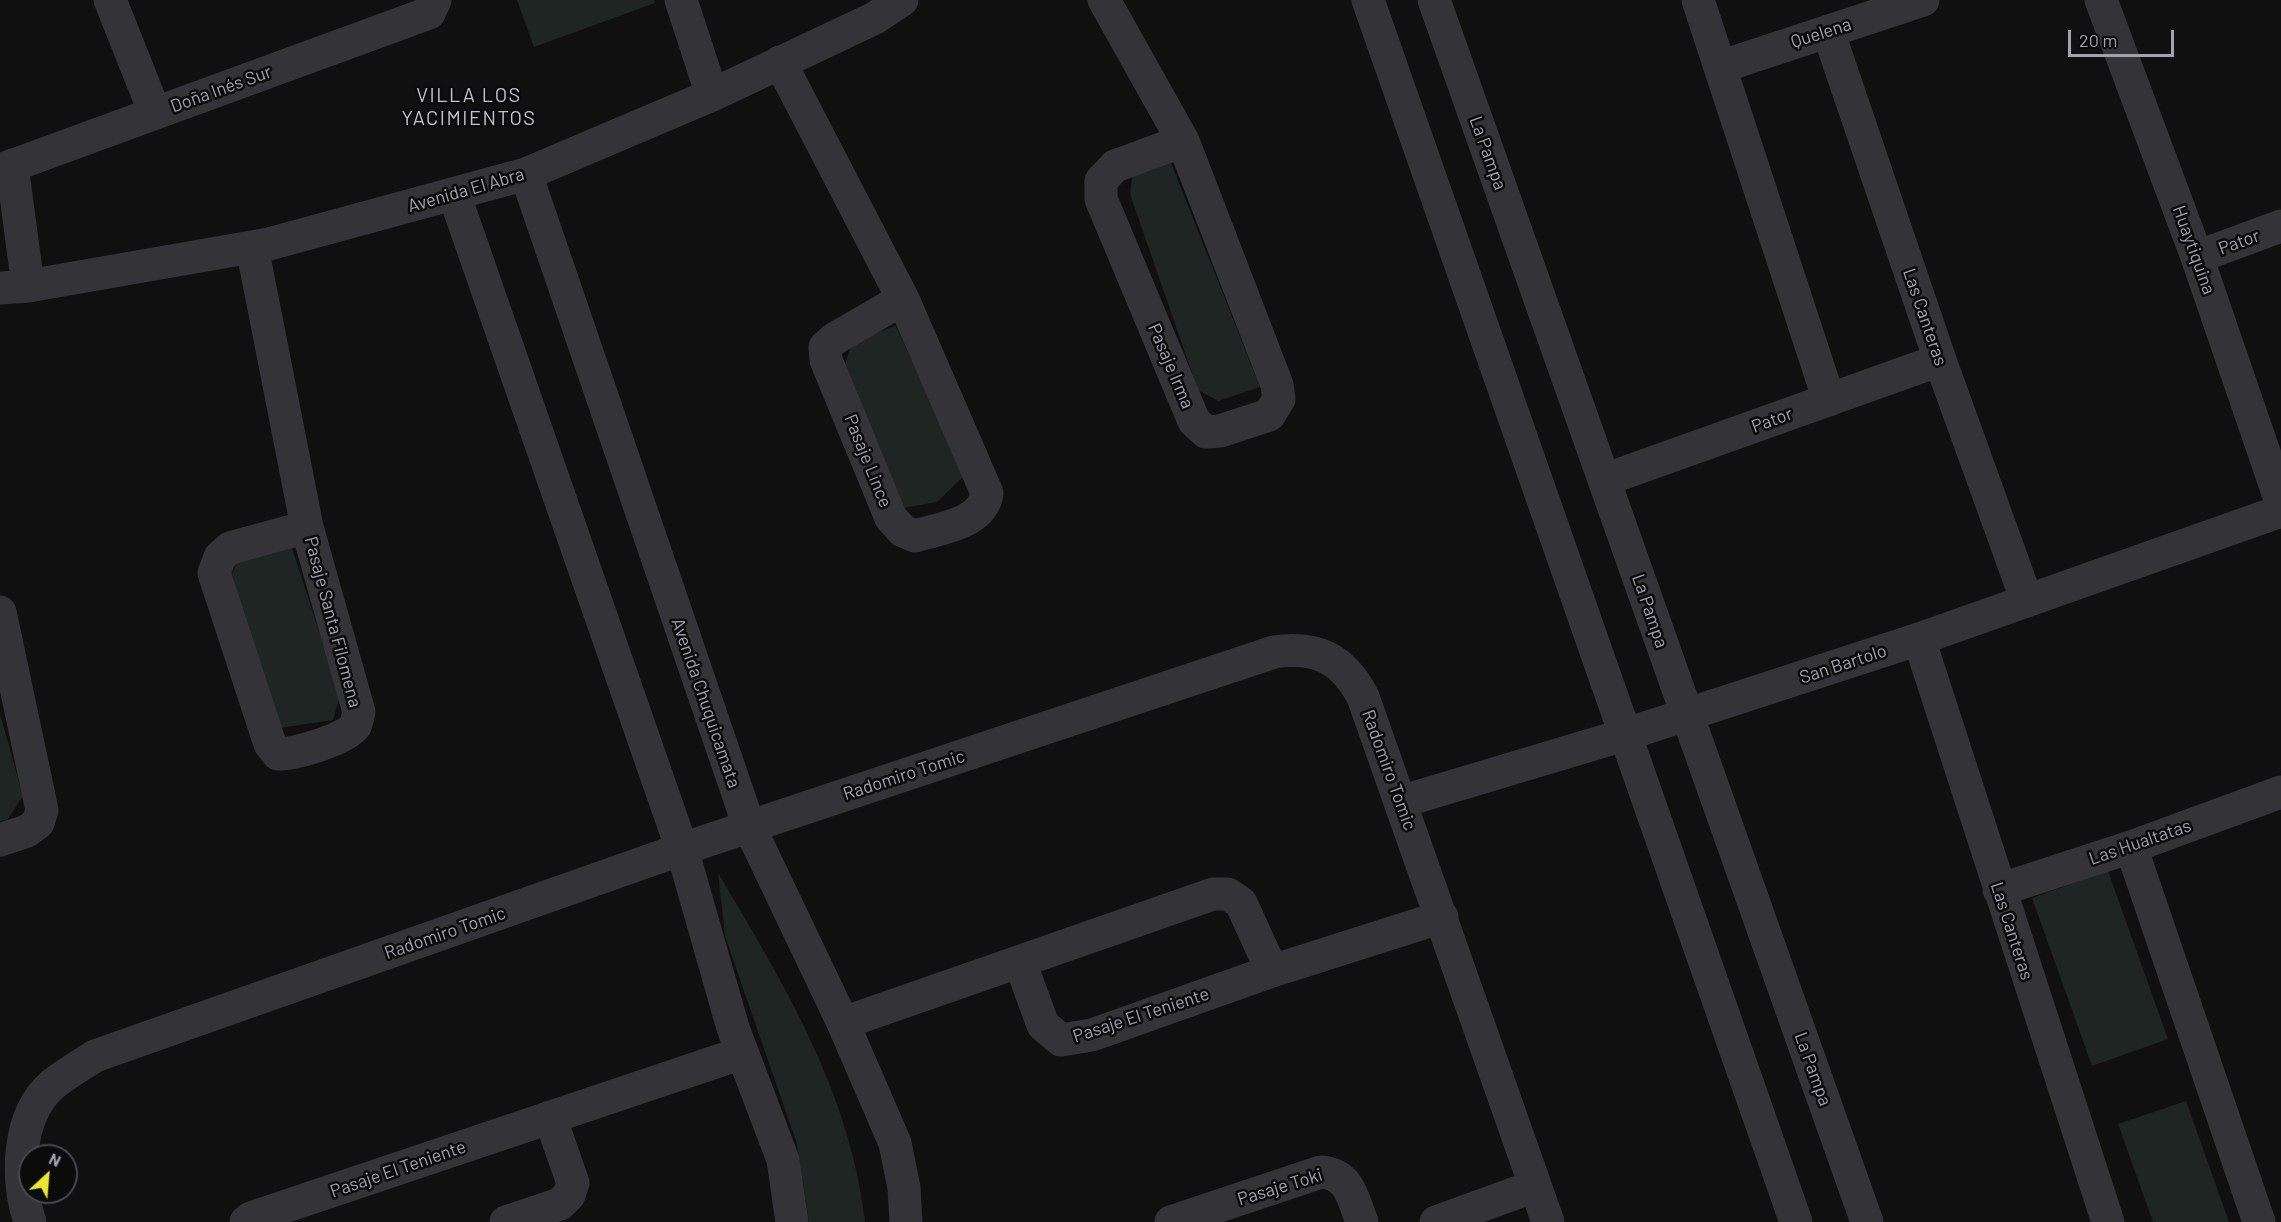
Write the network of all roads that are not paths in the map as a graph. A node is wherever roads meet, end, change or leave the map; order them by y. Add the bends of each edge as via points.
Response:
1 (110, 0) edge
2 (681, 0) edge
3 (902, 0) edge
4 (1104, 0) edge
5 (1368, 0) edge
6 (1434, 0) edge
7 (1698, 0) edge
8 (1923, 0) edge
9 (2101, 0) edge
10 (432, 7) edge
11 (1827, 31) junction
12 (780, 62) junction
13 (1720, 67) junction
14 (712, 95) junction
15 (155, 113) junction
16 (1183, 141) junction
17 (6, 168) edge
18 (526, 174) junction
19 (454, 194) junction
20 (2281, 226) edge
21 (252, 247) junction
22 (2197, 257) junction
23 (14, 287) edge
24 (903, 299) junction
25 (1940, 360) junction
26 (1829, 400) junction
27 (1604, 480) junction
28 (2281, 502) edge
29 (2281, 511) edge
30 (307, 527) junction
31 (2027, 601) junction
32 (0, 612) edge
33 (1919, 639) junction
34 (1686, 714) junction
35 (1624, 735) junction
36 (2281, 792) edge
37 (1400, 802) junction
38 (749, 826) junction
39 (0, 840) edge
40 (2131, 847) junction
41 (682, 849) junction
42 (1999, 890) junction
43 (1442, 917) junction
44 (1020, 962) junction
45 (1272, 971) junction
46 (843, 1023) junction
47 (742, 1053) junction
48 (550, 1117) junction
49 (1535, 1186) junction
50 (17, 1209) edge
51 (246, 1222) edge
52 (506, 1222) edge
53 (792, 1222) edge
54 (906, 1222) edge
55 (1171, 1222) edge
56 (1362, 1222) edge
57 (1436, 1222) edge
58 (1548, 1222) edge
59 (1796, 1222) edge
60 (1867, 1222) edge
61 (2108, 1222) edge
62 (2259, 1222) edge

1 - 15 street
2 - 14 street
3 - 12 street, Avenida El Abra via 875,18
4 - 16 street, Pasaje Irma
5 - 35 street
6 - 27 street, La Pampa
7 - 13 street
8 - 11 street, Quelena
9 - 22 street, Huaytiquina
10 - 15 street, Doña Inés Sur
11 - 13 street, Quelena
11 - 25 street, Las Canteras
12 - 14 street, Avenida El Abra
12 - 24 street, Pasaje Lince
13 - 26 street
14 - 18 street, Avenida El Abra
15 - 17 street, Doña Inés Sur
16 - 16 street, Pasaje Irma via 1115,166 1101,181 1101,199 1194,421 1206,432 1220,431 1269,415 1279,399
17 - 23 street, Doña Inés Sur
18 - 19 street, Avenida El Abra
18 - 38 street, Avenida Chuquicamata
19 - 21 street, Avenida El Abra
19 - 41 street
20 - 22 street, Pator
21 - 23 street, Avenida El Abra
21 - 30 street, Pasaje Santa Filomena
22 - 28 street, Huaytiquina
24 - 24 street, Pasaje Lince via 987,493 985,505 975,516 915,536 903,531 891,518 826,360 825,347
25 - 26 street, Pator
25 - 31 street, Las Canteras
26 - 27 street, Pator
27 - 34 street, La Pampa
29 - 31 street, San Bartolo
30 - 30 street, Pasaje Santa Filomena via 359,712 356,724 346,734 289,754 278,754 270,744 214,573 219,557 230,548
31 - 33 street, San Bartolo
32 - 39 street via 42,810 38,823 27,831
33 - 34 street, San Bartolo
33 - 42 street, Las Canteras
34 - 35 street, San Bartolo
34 - 60 street, La Pampa
35 - 37 street, San Bartolo
35 - 59 street
36 - 40 street, Las Hualtatas
37 - 38 street, Radomiro Tomic via 1354,680 1326,657 1292,650 1274,652
37 - 43 street, Radomiro Tomic
38 - 41 street, Radomiro Tomic
38 - 46 street, Avenida Chuquicamata
40 - 42 street, Las Hualtatas
40 - 62 street
41 - 47 street
41 - 50 street, Radomiro Tomic via 95,1056 52,1085 33,1111 21,1153
42 - 61 street, Las Canteras
43 - 45 street, Pasaje El Teniente
43 - 49 street, Radomiro Tomic
44 - 45 street via 1213,894 1228,894 1241,903
44 - 45 street, Pasaje El Teniente via 1043,1025 1061,1040 1092,1035
44 - 46 street
46 - 54 street, Avenida Chuquicamata via 896,1143
47 - 48 street, Pasaje El Teniente
47 - 53 street via 783,1160
48 - 51 street, Pasaje El Teniente
48 - 52 street via 573,1183 569,1195 560,1204
49 - 57 street
49 - 58 street, Radomiro Tomic
55 - 56 street, Pasaje Toki via 1321,1172 1334,1173 1346,1181

